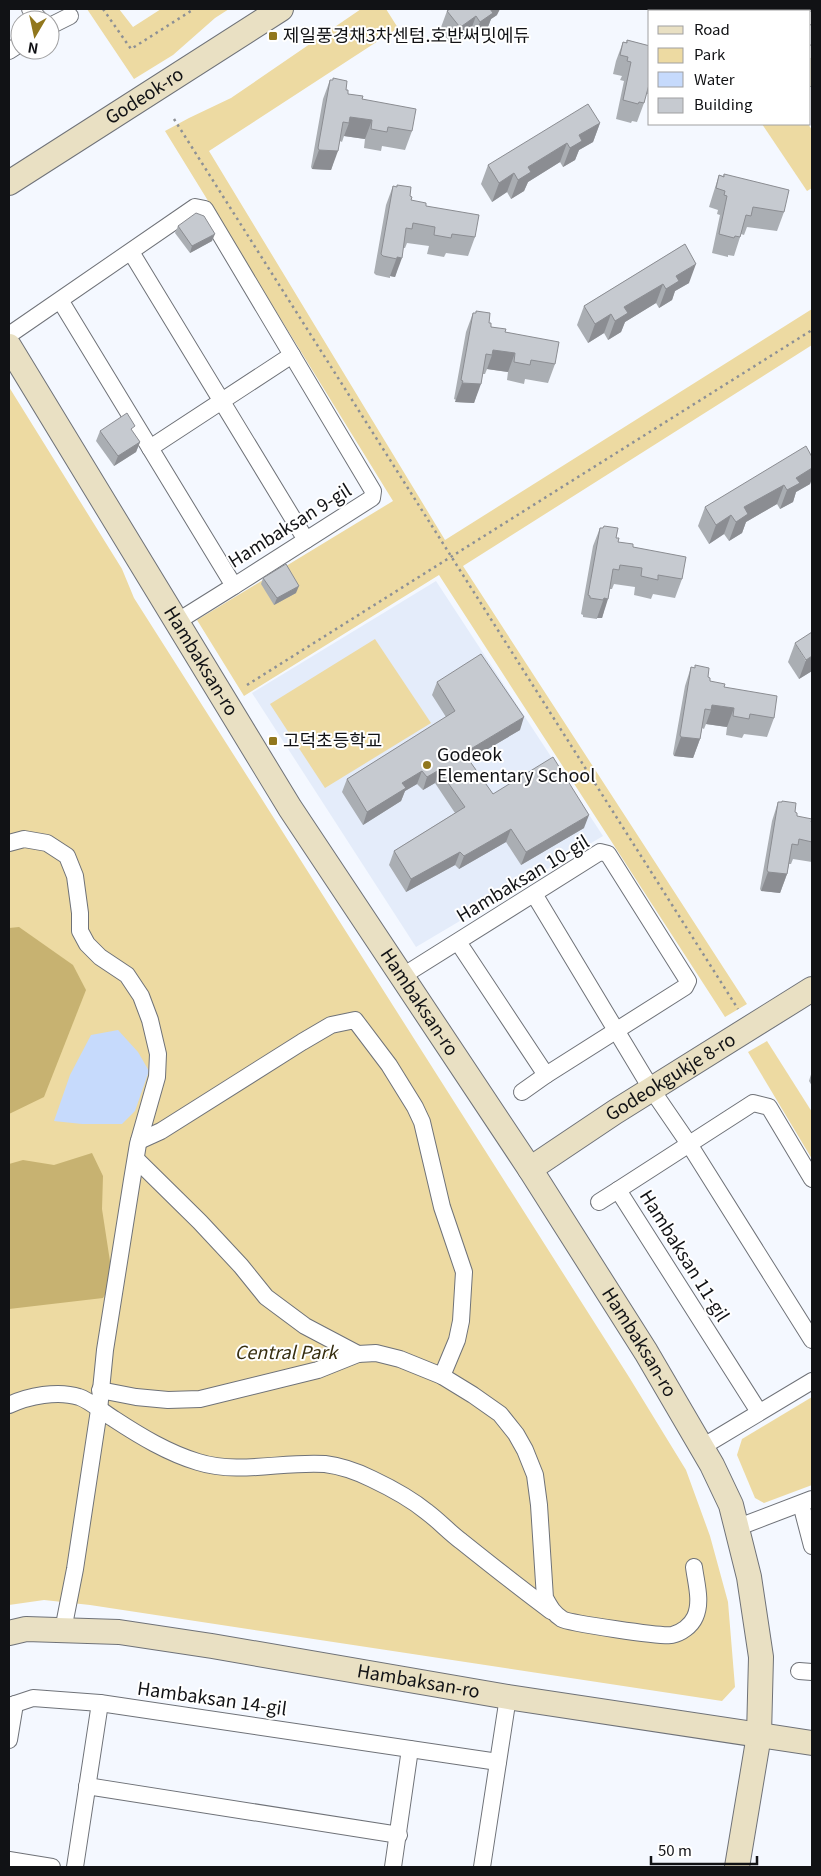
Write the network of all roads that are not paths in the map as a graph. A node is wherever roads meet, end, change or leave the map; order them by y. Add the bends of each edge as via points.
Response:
1 (281, 9) edge
2 (70, 16) dead end
3 (60, 21) edge
4 (9, 183) edge
5 (131, 252) junction
6 (60, 300) junction
7 (9, 335) edge
8 (9, 346) edge
9 (292, 354) junction
10 (222, 402) junction
11 (150, 448) junction
12 (306, 540) junction
13 (234, 586) junction
14 (178, 621) junction
15 (9, 843) edge
16 (534, 894) junction
17 (458, 942) junction
18 (401, 977) junction
19 (812, 989) edge
20 (616, 1030) junction
21 (546, 1075) junction
22 (652, 1090) junction
23 (522, 1092) dead end
24 (140, 1140) junction
25 (689, 1144) junction
26 (136, 1159) junction
27 (530, 1169) junction
28 (812, 1179) edge
29 (618, 1190) junction
30 (599, 1202) dead end
31 (812, 1340) edge
32 (358, 1354) junction
33 (442, 1376) junction
34 (812, 1381) edge
35 (100, 1390) junction
36 (9, 1404) edge
37 (98, 1410) junction
38 (759, 1412) junction
39 (702, 1446) junction
40 (806, 1501) edge
41 (736, 1528) junction
42 (812, 1546) edge
43 (694, 1567) dead end
44 (552, 1611) junction
45 (63, 1630) junction
46 (9, 1633) edge
47 (508, 1697) junction
48 (100, 1703) junction
49 (12, 1705) edge
50 (759, 1735) junction
51 (9, 1740) edge
52 (812, 1743) edge
53 (410, 1749) junction
54 (498, 1762) junction
55 (87, 1786) junction
56 (399, 1835) junction
57 (9, 1860) edge
58 (52, 1867) edge
59 (75, 1867) edge
60 (393, 1867) edge
61 (482, 1867) edge
62 (737, 1867) edge

1 - 4 street, Godeok-ro
2 - 3 street
5 - 6 street, Hambaksan 9-gil
5 - 9 street, Hambaksan 9-gil via 195,207 205,209
5 - 10 street
6 - 7 street, Hambaksan 9-gil
6 - 11 street, Hambaksan 9-gil
8 - 14 street, Hambaksan-ro
9 - 10 street
9 - 12 street, Hambaksan 9-gil via 374,491 372,498
10 - 11 street
10 - 12 street
11 - 13 street, Hambaksan 9-gil
12 - 13 street, Hambaksan 9-gil
13 - 14 street
14 - 18 street, Hambaksan-ro via 290,808
15 - 24 street via 24,839 47,844 67,856 75,876 80,931 100,958 127,976 141,996 158,1054 157,1077
16 - 17 street, Hambaksan 10-gil
16 - 20 street
16 - 20 street, Hambaksan 10-gil via 600,852 608,854 688,980 685,988
17 - 18 street, Hambaksan 10-gil
17 - 21 street, Hambaksan 10-gil
18 - 27 street, Hambaksan-ro
19 - 22 street, Godeokgukje 8-ro
20 - 21 street, Hambaksan 10-gil
20 - 22 street
21 - 23 street
22 - 25 street
22 - 27 street, Godeokgukje 8-ro
24 - 26 street
24 - 33 street via 161,1131 331,1025 355,1020 416,1107 442,1207 464,1272 457,1340
25 - 28 street, Hambaksan 11-gil via 753,1103 769,1107
25 - 29 street, Hambaksan 11-gil
25 - 31 street
26 - 32 street via 200,1222 266,1297 305,1326
26 - 35 street
27 - 39 street, Hambaksan-ro
29 - 30 street
29 - 38 street, Hambaksan 11-gil
32 - 33 street via 376,1353 400,1359
32 - 35 street via 318,1370 200,1399 168,1400
33 - 44 street via 500,1414 525,1450 535,1476 546,1598
34 - 38 street
35 - 37 street
36 - 37 street via 24,1398 65,1395 80,1397
37 - 44 street via 165,1449 198,1462 222,1467 325,1464 370,1478 426,1511
37 - 45 street via 76,1569
38 - 39 street
39 - 41 street, Hambaksan-ro via 731,1505
40 - 41 street
40 - 42 street
41 - 50 street, Hambaksan-ro via 749,1577 761,1657
43 - 44 street via 698,1606 689,1626 680,1633 670,1636 649,1634 564,1620
45 - 46 street, Hambaksan-ro via 26,1629
45 - 47 street, Hambaksan-ro via 118,1632 212,1646
47 - 50 street, Hambaksan-ro
47 - 54 street
48 - 49 street, Hambaksan 14-gil via 33,1698
48 - 53 street, Hambaksan 14-gil
48 - 55 street
49 - 51 street
50 - 52 street
50 - 62 street
53 - 54 street, Hambaksan 14-gil
53 - 56 street
54 - 61 street
55 - 56 street
55 - 59 street
56 - 60 street
57 - 58 street

